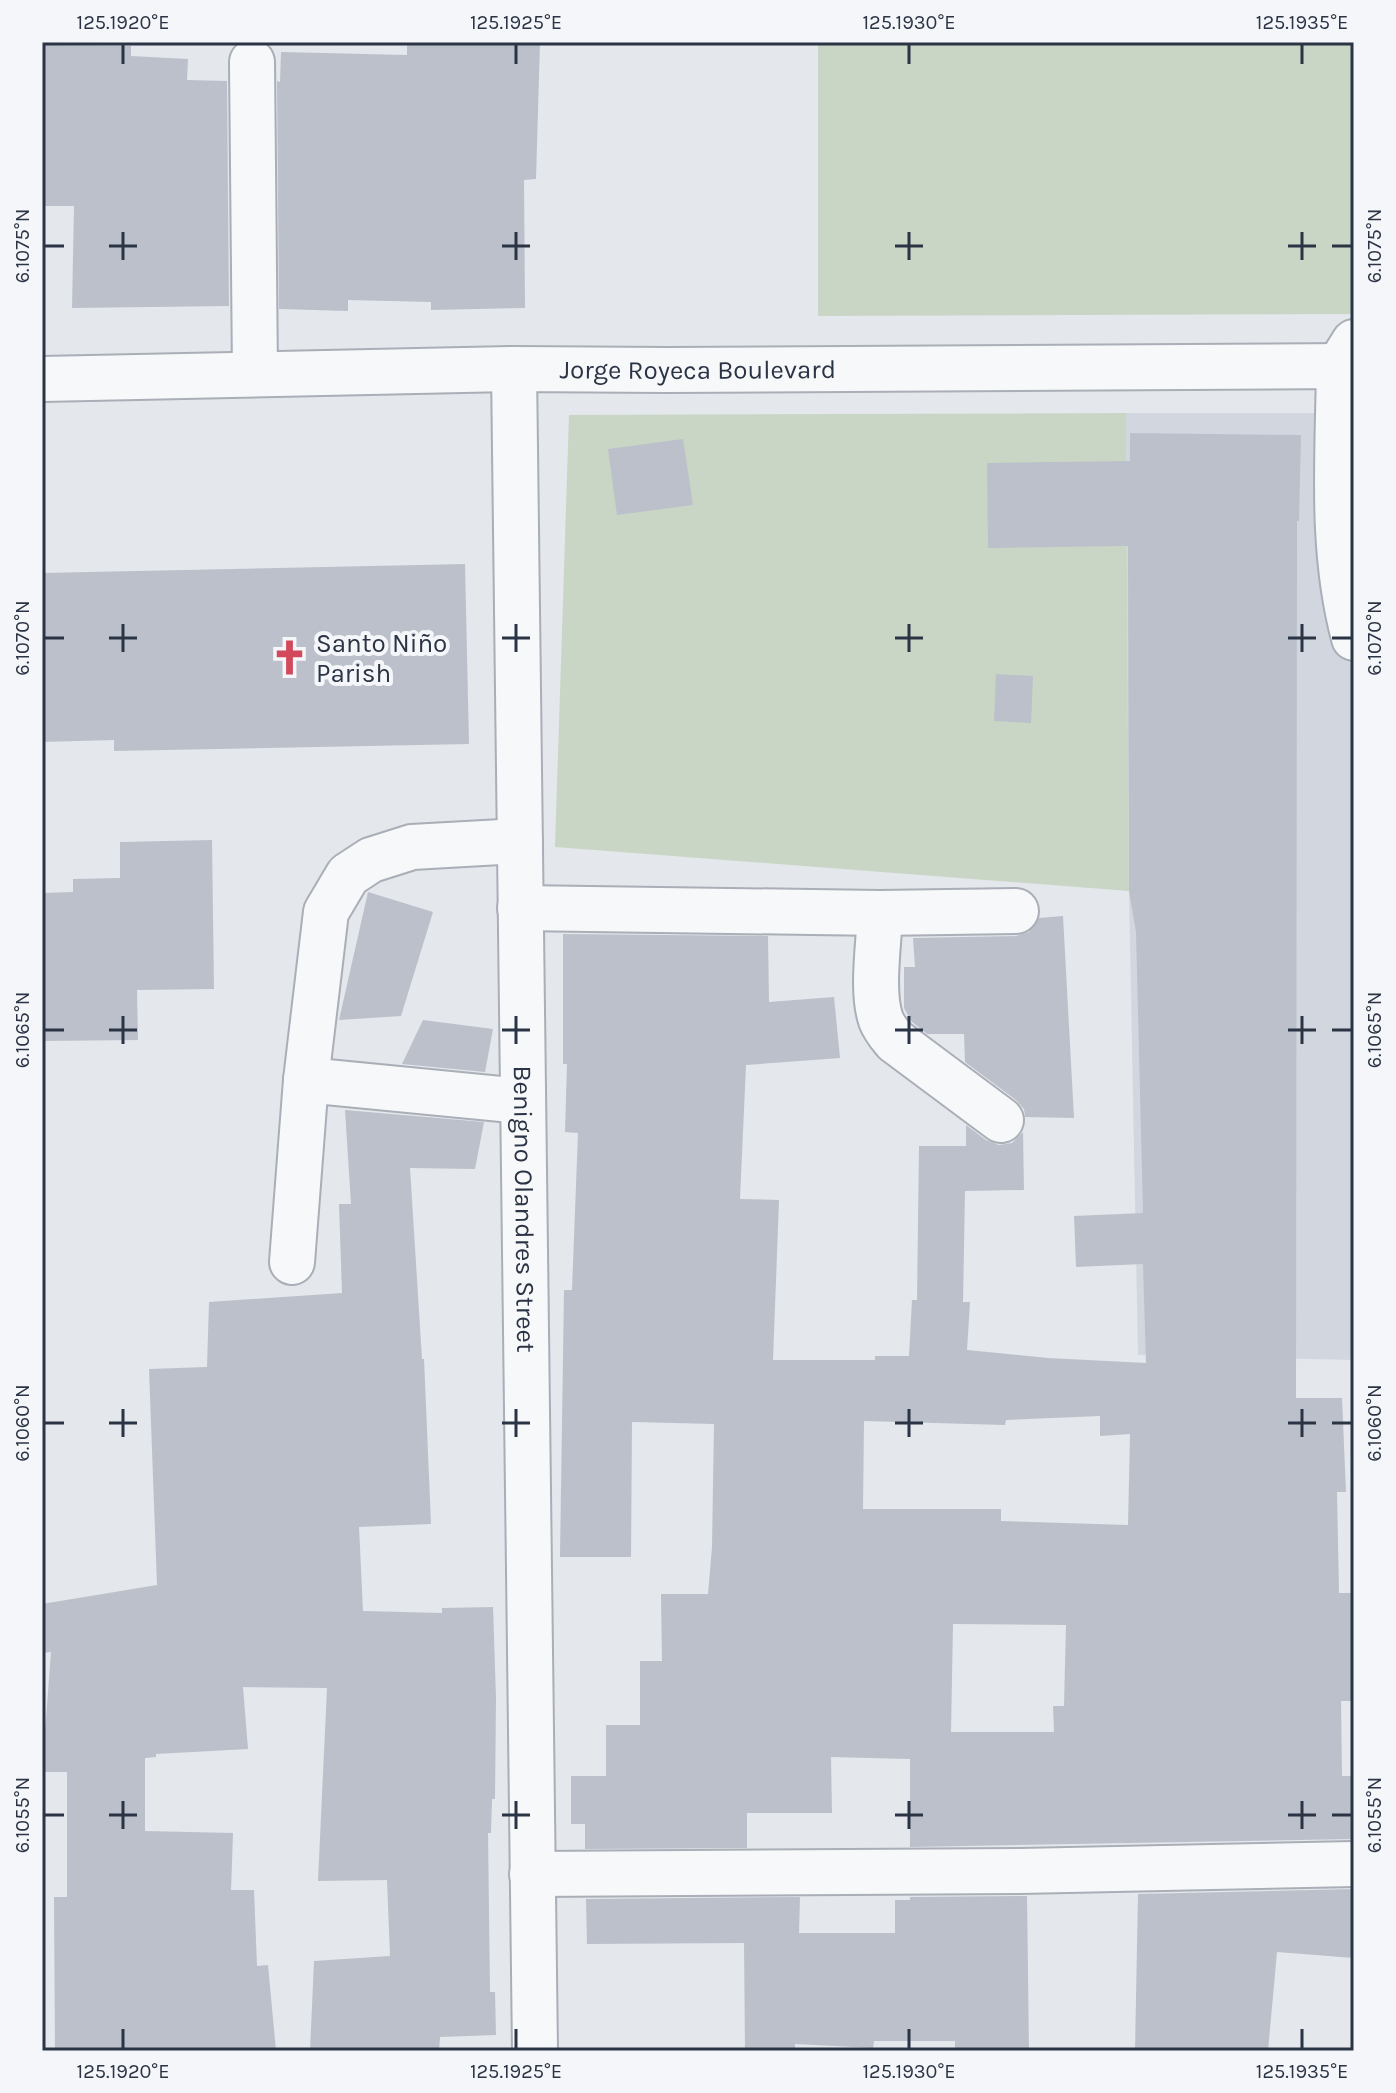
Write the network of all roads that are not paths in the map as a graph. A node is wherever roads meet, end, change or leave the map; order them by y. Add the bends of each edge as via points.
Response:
1 (252, 62) dead end
2 (1349, 358) edge
3 (514, 369) junction
4 (255, 374) junction
5 (42, 379) edge
6 (1354, 638) edge
7 (520, 841) junction
8 (520, 908) junction
9 (1016, 911) dead end
10 (880, 913) junction
11 (306, 1080) junction
12 (522, 1101) junction
13 (1001, 1120) dead end
14 (292, 1262) dead end
15 (1354, 1864) edge
16 (532, 1874) junction
17 (535, 2051) edge

1 - 4 street
2 - 3 street, Jorge Royeca Boulevard
2 - 6 street via 1338,556
3 - 4 street, Jorge Royeca Boulevard
3 - 7 street, Benigno Olandres Street
4 - 5 street, Jorge Royeca Boulevard
7 - 8 street, Benigno Olandres Street
7 - 11 street via 412,847 371,860 348,875 326,912
8 - 10 street
8 - 12 street, Benigno Olandres Street
9 - 10 street
10 - 13 street via 877,989 882,1024 895,1041
11 - 12 street
11 - 14 street
12 - 16 street, Benigno Olandres Street
15 - 16 street
16 - 17 street, Benigno Olandres Street

